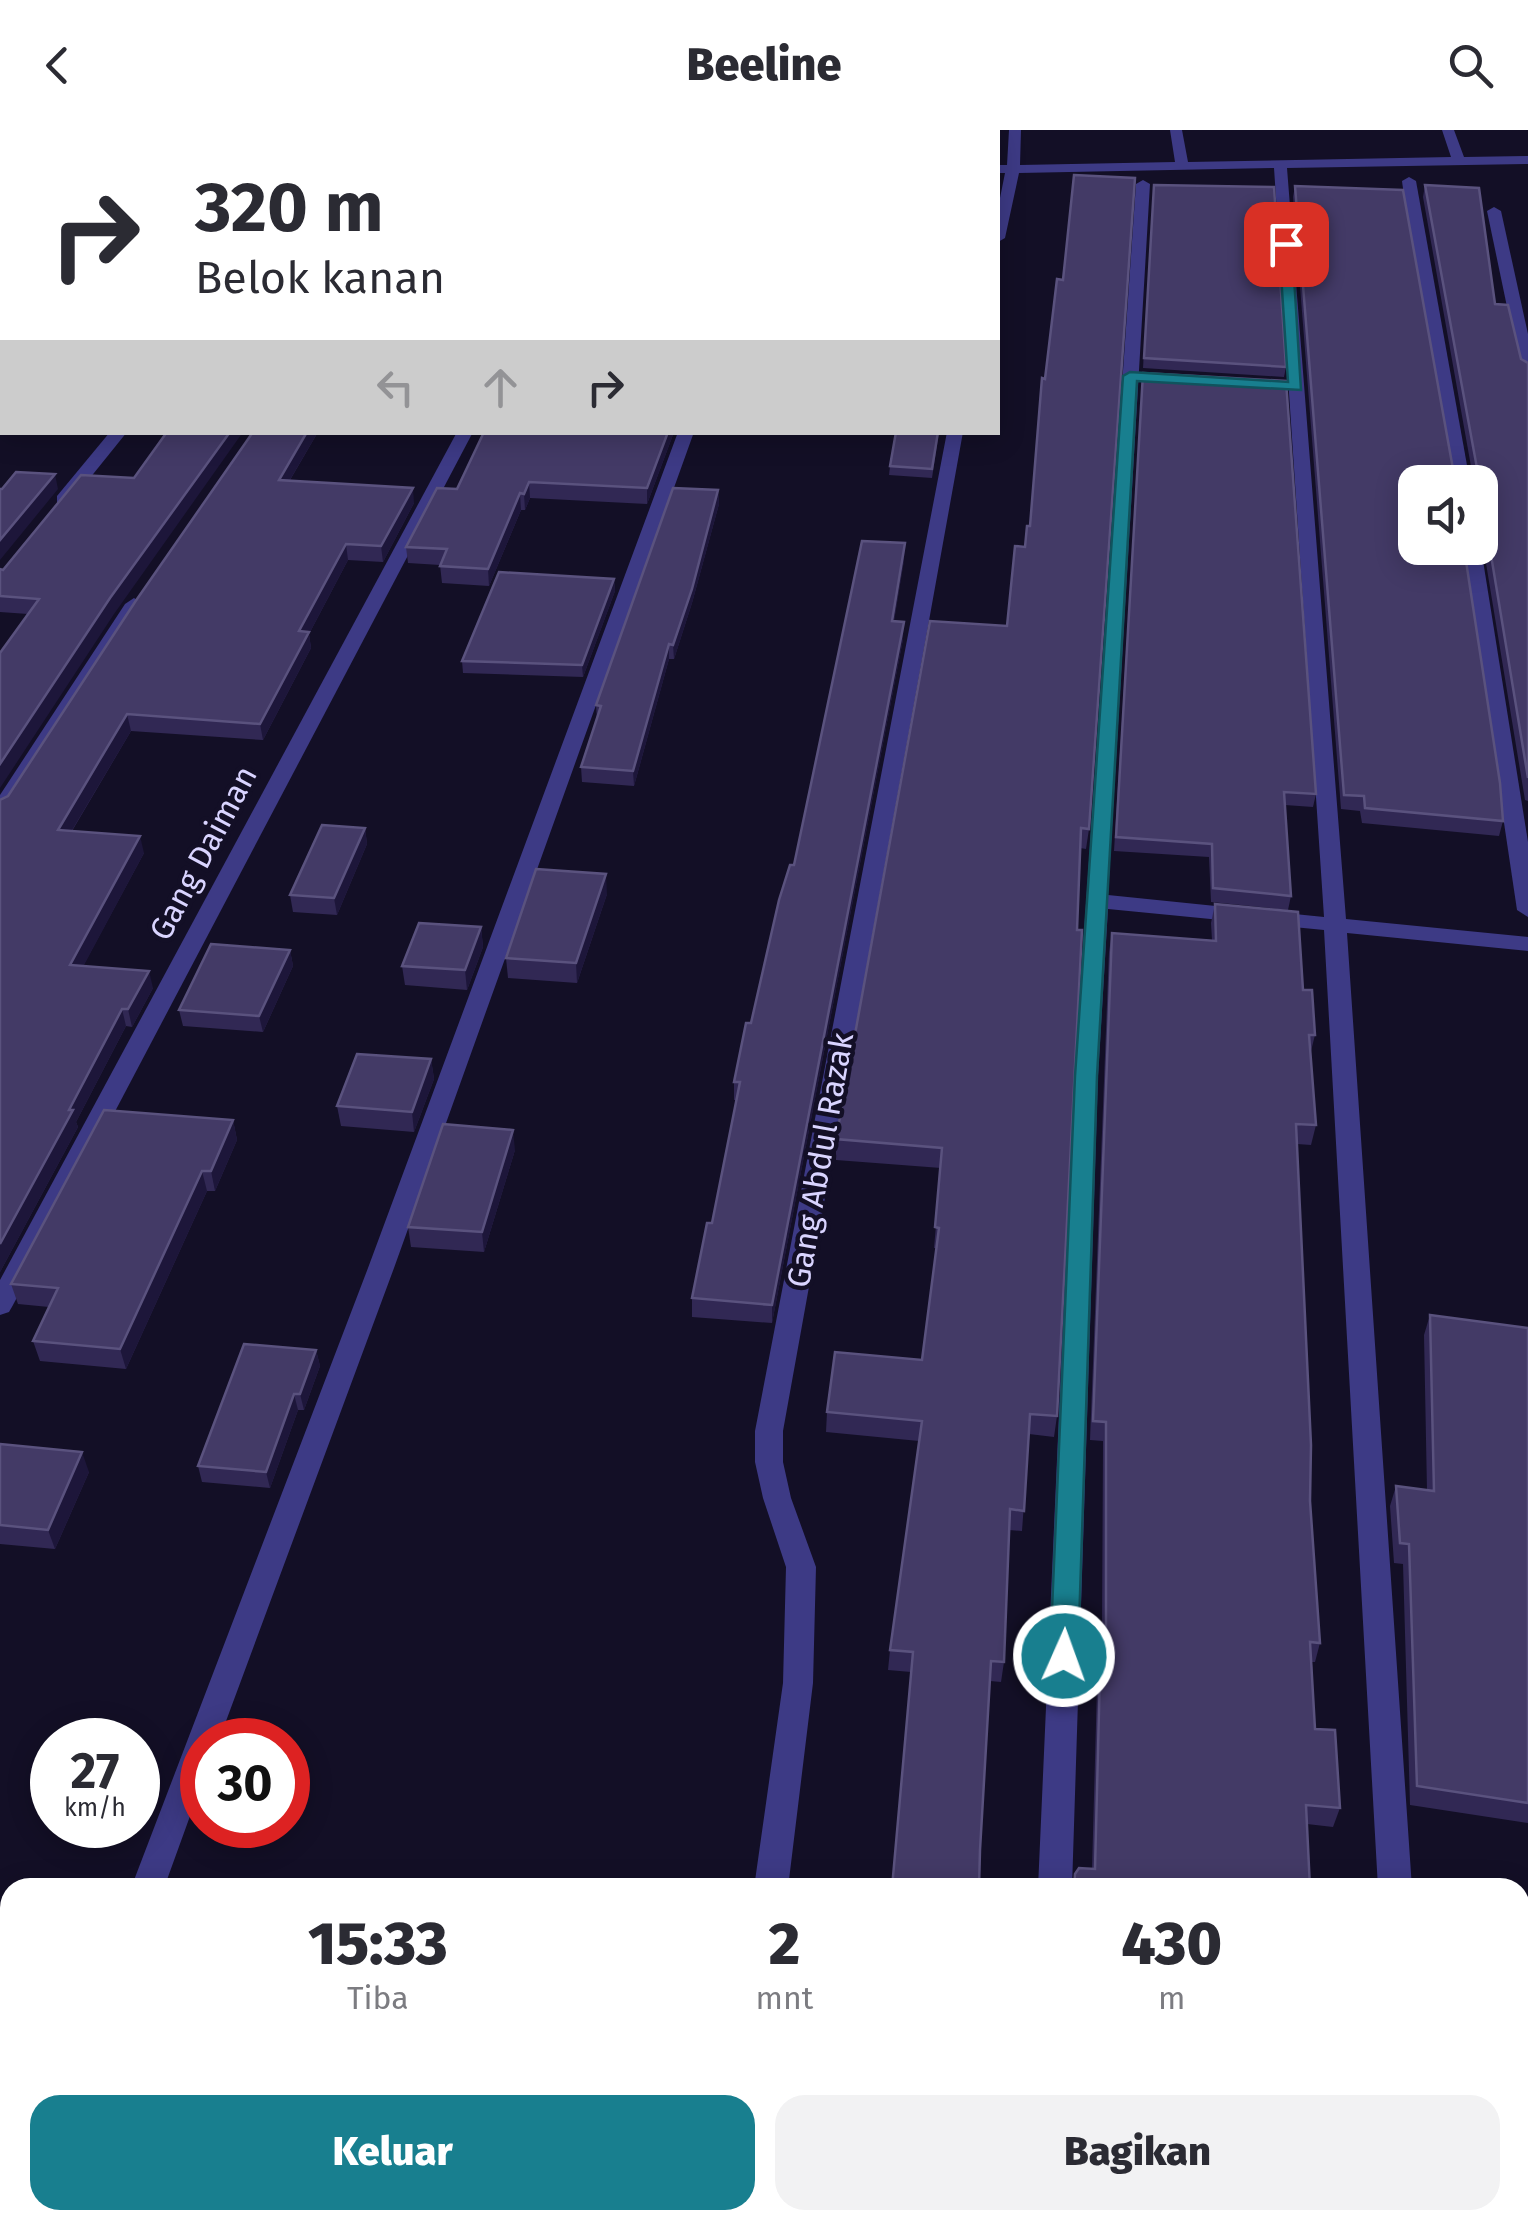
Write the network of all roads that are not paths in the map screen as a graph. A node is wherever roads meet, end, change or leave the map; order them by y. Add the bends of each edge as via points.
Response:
1 (1014, 130) edge
2 (1176, 130) edge
3 (1448, 130) edge
4 (1528, 160) edge
5 (1459, 162) junction
6 (1280, 164) junction
7 (1182, 166) junction
8 (1005, 168) edge
9 (1409, 181) dead end
10 (1143, 184) dead end
11 (1494, 211) dead end
12 (1000, 218) edge
13 (1528, 369) edge
14 (117, 435) edge
15 (463, 435) edge
16 (685, 435) edge
17 (954, 435) edge
18 (1459, 465) edge
19 (48, 520) edge
20 (1475, 565) edge
21 (147, 586) edge
22 (0, 811) edge
23 (1098, 901) junction
24 (1528, 910) edge
25 (1335, 923) junction
26 (1528, 944) edge
27 (0, 1306) edge
28 (151, 1878) edge
29 (772, 1878) edge
30 (1055, 1878) edge
31 (1393, 1878) edge

1 - 8 street
2 - 7 street
3 - 5 street
4 - 5 street
5 - 6 street
6 - 7 street
6 - 25 street via 1286,386
7 - 8 street
8 - 12 street
9 - 18 street
10 - 23 street via 1139,377
11 - 13 street
14 - 19 street
15 - 27 street, Gang Daiman
16 - 28 street
17 - 29 street, Gang Abdul Razak via 769,1431 777,1498 801,1567 798,1683
20 - 24 street
21 - 22 street
23 - 25 street
23 - 30 street
25 - 26 street
25 - 31 street

